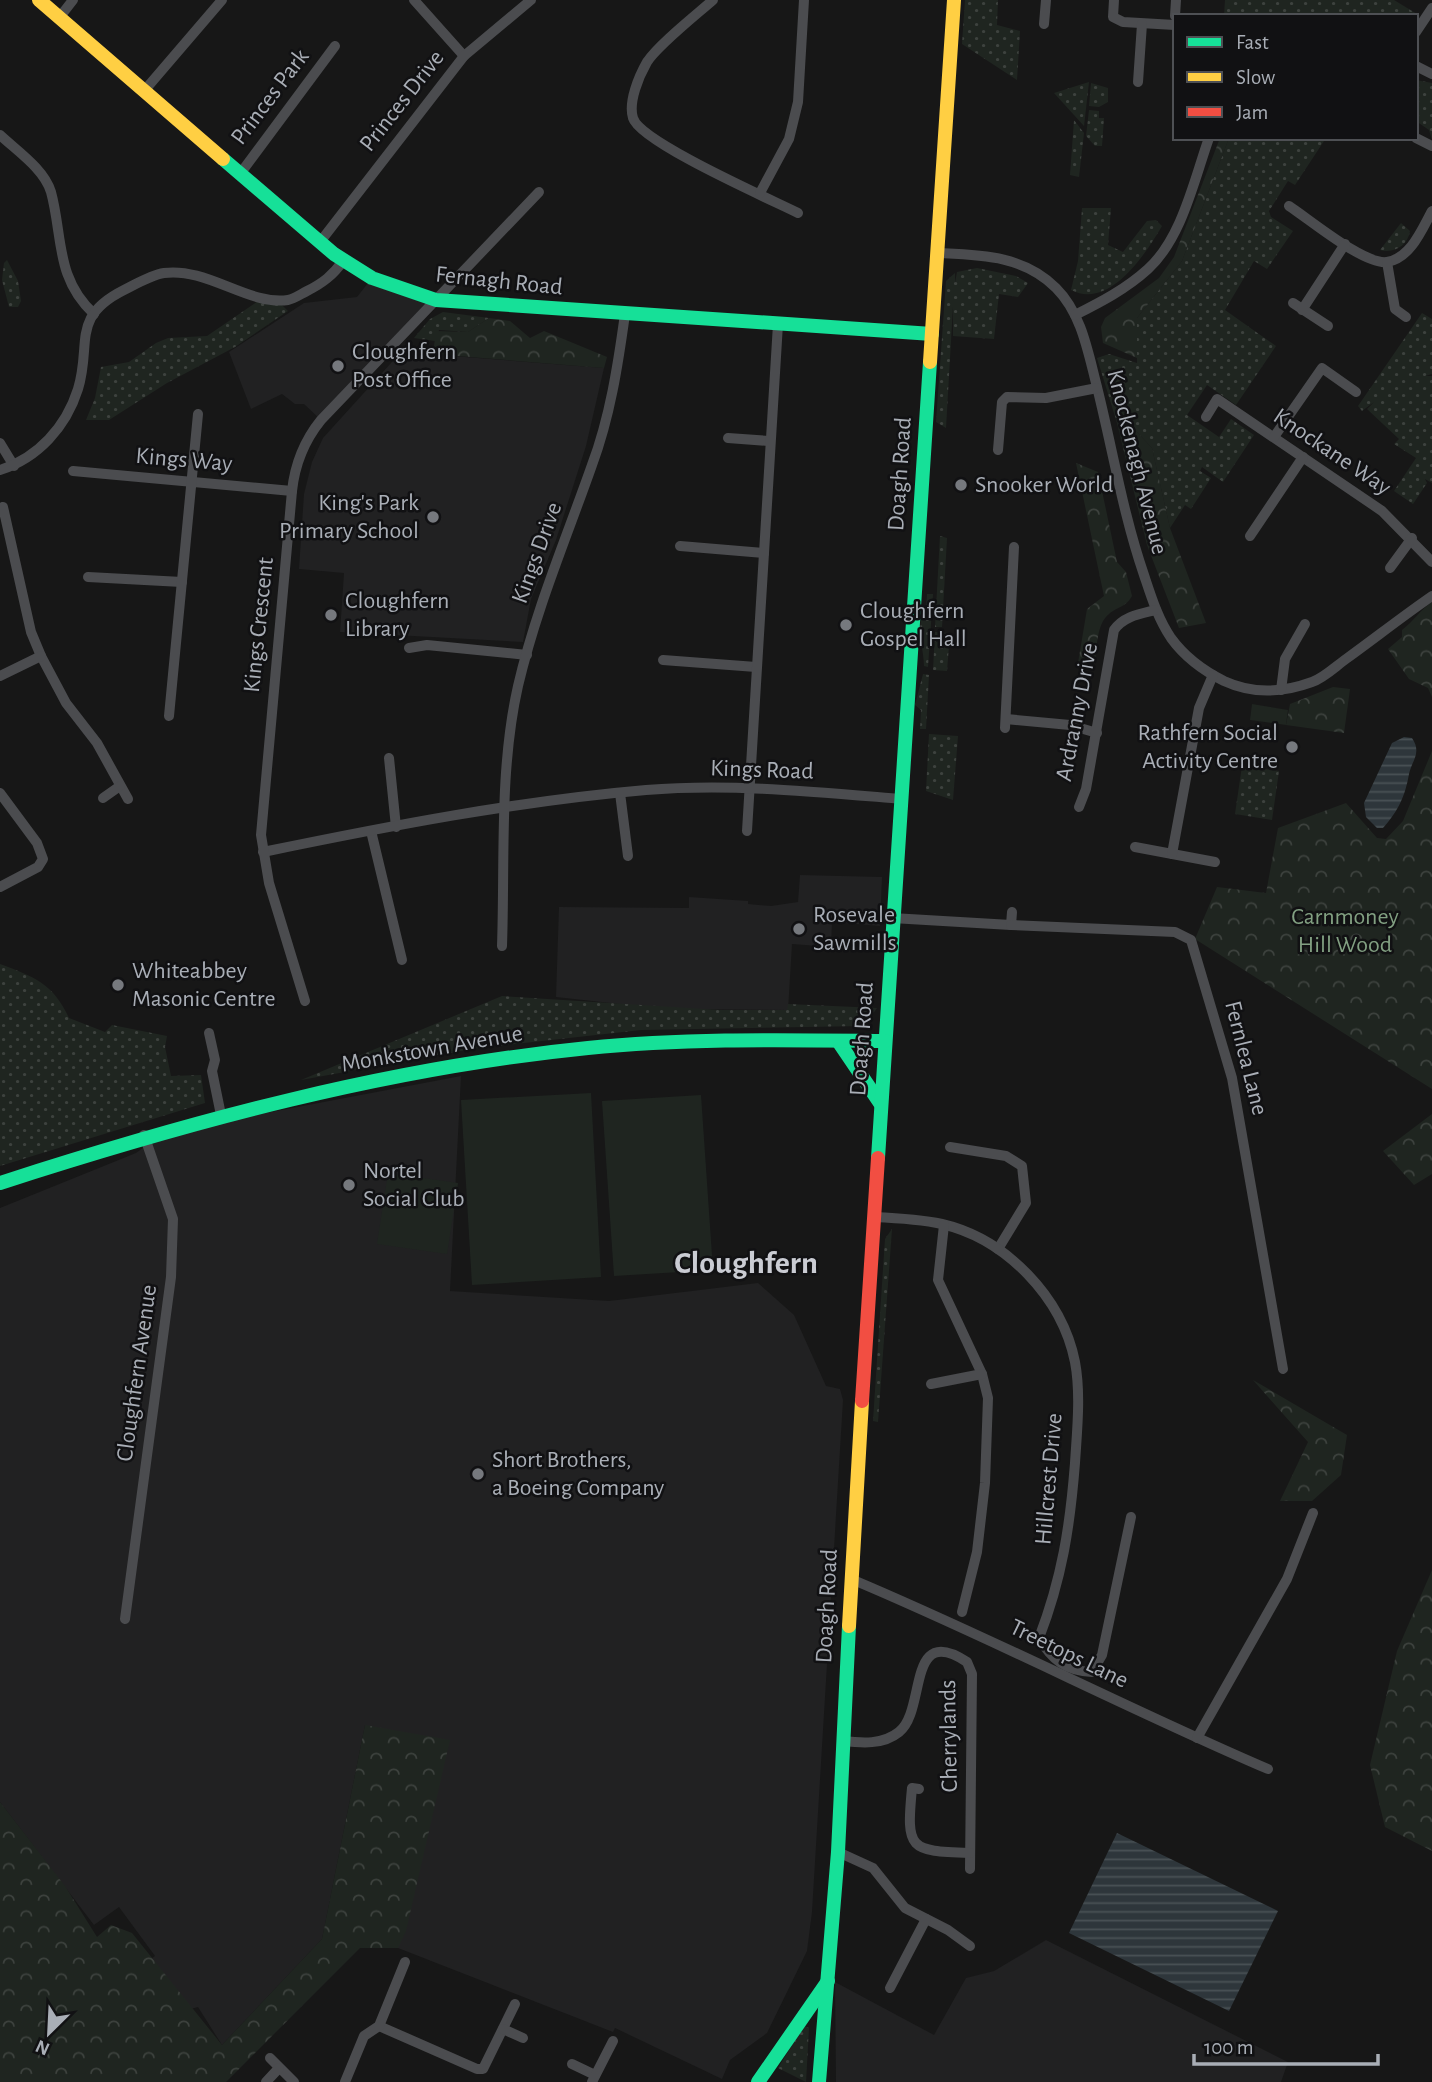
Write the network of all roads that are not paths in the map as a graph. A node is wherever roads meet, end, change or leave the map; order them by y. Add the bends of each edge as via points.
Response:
1 (39, 0) edge
2 (73, 0) edge
3 (222, 0) edge
4 (414, 0) edge
5 (531, 0) edge
6 (713, 0) edge
7 (804, 0) edge
8 (954, 0) edge
9 (1046, 0) edge
10 (1114, 0) edge
11 (1432, 8) edge
12 (59, 18) junction
13 (1044, 24) dead end
14 (1142, 24) junction
15 (1173, 25) edge
16 (1418, 29) edge
17 (335, 46) dead end
18 (464, 55) junction
19 (1138, 82) dead end
20 (144, 91) junction
21 (0, 135) edge
22 (1208, 140) edge
23 (240, 174) junction
24 (538, 192) dead end
25 (760, 193) junction
26 (1289, 206) dead end
27 (1432, 211) edge
28 (798, 213) dead end
29 (320, 242) junction
30 (1345, 244) junction
31 (937, 253) junction
32 (343, 261) junction
33 (1387, 262) junction
34 (436, 300) junction
35 (1293, 303) dead end
36 (1302, 310) junction
37 (94, 314) junction
38 (625, 314) junction
39 (1075, 315) junction
40 (1406, 317) dead end
41 (778, 324) junction
42 (1328, 326) dead end
43 (932, 334) junction
44 (1097, 388) junction
45 (1356, 392) dead end
46 (198, 414) dead end
47 (1206, 417) dead end
48 (1274, 437) junction
49 (728, 438) dead end
50 (769, 441) junction
51 (0, 443) edge
52 (998, 450) dead end
53 (1303, 457) junction
54 (14, 466) junction
55 (0, 470) edge
56 (73, 471) dead end
57 (191, 481) junction
58 (292, 491) junction
59 (3, 507) dead end
60 (1250, 536) dead end
61 (1412, 538) junction
62 (13, 545) junction
63 (680, 546) dead end
64 (0, 547) edge
65 (1014, 550) dead end
66 (764, 553) junction
67 (1432, 562) edge
68 (1390, 568) dead end
69 (88, 577) dead end
70 (181, 582) junction
71 (1432, 596) edge
72 (1156, 610) junction
73 (1305, 624) dead end
74 (409, 648) dead end
75 (527, 655) junction
76 (41, 656) junction
77 (663, 660) dead end
78 (756, 667) junction
79 (1213, 675) junction
80 (0, 676) edge
81 (1281, 690) junction
82 (169, 716) dead end
83 (1097, 733) junction
84 (389, 758) dead end
85 (120, 786) junction
86 (748, 790) junction
87 (0, 793) edge
88 (620, 793) junction
89 (103, 797) dead end
90 (128, 799) dead end
91 (902, 799) junction
92 (1079, 807) dead end
93 (505, 809) junction
94 (396, 827) junction
95 (371, 831) junction
96 (747, 831) dead end
97 (1135, 847) dead end
98 (263, 852) junction
99 (1172, 854) junction
100 (628, 856) dead end
101 (1215, 862) dead end
102 (0, 887) edge
103 (1012, 912) dead end
104 (892, 918) junction
105 (1011, 925) junction
106 (502, 946) dead end
107 (402, 960) dead end
108 (305, 1001) dead end
109 (209, 1033) dead end
110 (838, 1041) junction
111 (885, 1041) junction
112 (881, 1105) junction
113 (221, 1115) junction
114 (144, 1135) junction
115 (950, 1147) dead end
116 (0, 1183) edge
117 (874, 1217) junction
118 (944, 1225) junction
119 (998, 1248) junction
120 (1283, 1369) dead end
121 (982, 1374) junction
122 (931, 1384) dead end
123 (1313, 1513) dead end
124 (1131, 1517) dead end
125 (851, 1578) junction
126 (962, 1612) dead end
127 (125, 1619) dead end
128 (1197, 1738) junction
129 (842, 1741) junction
130 (1268, 1769) dead end
131 (919, 1788) dead end
132 (838, 1852) junction
133 (970, 1853) junction
134 (970, 1869) dead end
135 (926, 1919) junction
136 (970, 1946) dead end
137 (405, 1962) dead end
138 (828, 1980) junction
139 (890, 1987) dead end
140 (515, 2004) dead end
141 (379, 2026) junction
142 (503, 2029) junction
143 (523, 2038) dead end
144 (613, 2040) dead end
145 (270, 2058) dead end
146 (572, 2064) dead end
147 (279, 2068) junction
148 (593, 2079) edge
149 (266, 2082) edge
150 (294, 2082) edge
151 (345, 2082) edge
152 (758, 2082) edge
153 (819, 2082) edge

1 - 12 main road, Fernagh Road
2 - 12 street
3 - 20 street
4 - 18 street
5 - 18 street, Princes Drive
6 - 25 street via 648,61 634,96 633,118 640,130 672,150
7 - 25 street via 798,102 789,139
8 - 31 main road, Doagh Road
9 - 13 street
10 - 14 street via 1113,17
11 - 16 street
12 - 20 main road, Fernagh Road
14 - 15 street
14 - 19 street
17 - 23 street, Princes Park
18 - 29 street, Princes Drive
20 - 23 main road, Fernagh Road
21 - 37 street via 42,174 51,191 62,260 84,305
22 - 39 street via 1171,239 1150,267 1118,293
23 - 29 main road, Fernagh Road
24 - 34 street, Kings Crescent
25 - 28 street
26 - 30 street
27 - 33 street via 1408,251
29 - 32 main road, Fernagh Road
30 - 33 street via 1368,258
30 - 36 street
31 - 39 street, Knockenagh Avenue via 1000,257 1023,266 1057,289
31 - 43 main road, Doagh Road
32 - 34 main road, Fernagh Road via 372,278
32 - 37 street via 324,283 289,300 266,299 191,274 163,273 117,293
33 - 40 street via 1395,309
34 - 38 main road, Fernagh Road
34 - 58 street, Kings Crescent via 311,432 297,462
35 - 36 street
36 - 42 street
37 - 54 street via 86,327 78,389 64,419 43,446
38 - 41 main road, Fernagh Road
38 - 75 street, Kings Drive via 601,436 539,606
39 - 44 street, Knockenagh Avenue
41 - 43 main road, Fernagh Road
41 - 50 street
43 - 91 main road, Doagh Road
44 - 52 street via 1046,398 1007,397 1002,402
44 - 72 street, Knockenagh Avenue via 1126,524
45 - 48 street via 1322,368
46 - 57 street
47 - 48 street, Knockane Way via 1217,399
48 - 53 street, Knockane Way
49 - 50 street
50 - 66 street
51 - 54 street
53 - 60 street
53 - 61 street, Knockane Way via 1382,511
54 - 55 street
56 - 57 street, Kings Way
57 - 58 street, Kings Way
57 - 70 street
58 - 98 street, Kings Crescent via 261,822
59 - 62 street
61 - 67 street, Knockane Way
61 - 68 street
62 - 64 street
62 - 76 street via 28,620
63 - 66 street
65 - 83 street via 1006,723 1070,725
66 - 78 street
69 - 70 street
70 - 82 street
71 - 81 street, Knockenagh Avenue via 1315,681
72 - 79 street, Knockenagh Avenue via 1171,638
72 - 83 street, Ardranny Drive via 1132,616 1114,630
73 - 81 street via 1285,659
74 - 75 street via 427,645
75 - 93 street, Kings Drive via 512,726
76 - 80 street
76 - 85 street via 65,704 97,743
77 - 78 street
78 - 86 street
79 - 81 street, Knockenagh Avenue via 1237,687
79 - 99 street via 1199,708
83 - 92 street, Ardranny Drive
84 - 94 street
85 - 89 street
85 - 90 street
86 - 88 street, Kings Road
86 - 91 street, Kings Road
86 - 96 street
87 - 102 street via 37,843 43,859 38,867
88 - 93 street, Kings Road
88 - 100 street
91 - 104 main road, Doagh Road
93 - 94 street, Kings Road
93 - 106 street
94 - 95 street, Kings Road
95 - 98 street, Kings Road
95 - 107 street
97 - 99 street
98 - 108 street, Kings Crescent
99 - 101 street
103 - 105 street
104 - 105 street, Fernlea Lane
104 - 111 main road, Doagh Road
105 - 120 street, Fernlea Lane via 1175,932 1191,940 1232,1078
109 - 113 street
110 - 111 main road, Monkstown Avenue
110 - 112 main road
110 - 113 main road, Monkstown Avenue via 659,1044 485,1060 360,1082
111 - 112 main road, Doagh Road
112 - 117 main road, Doagh Road
113 - 114 main road, Monkstown Avenue
114 - 116 main road, Monkstown Avenue
114 - 127 street, Cloughfern Avenue via 173,1219 172,1277
115 - 119 street via 1006,1156 1022,1166 1026,1203
117 - 118 street, Hillcrest Drive
117 - 125 main road, Doagh Road
118 - 119 street, Hillcrest Drive
118 - 121 street via 938,1280
119 - 124 street, Hillcrest Drive via 1033,1279 1061,1321 1075,1363 1077,1421 1070,1527 1039,1638 1051,1658 1075,1672 1092,1672 1102,1655
121 - 122 street
121 - 126 street via 988,1398 985,1483 977,1552
123 - 128 street via 1287,1579
125 - 128 street, Treetops Lane via 972,1630
125 - 129 main road, Doagh Road
128 - 130 street, Treetops Lane
129 - 132 main road, Doagh Road
129 - 133 street, Cherrylands via 880,1742 901,1731 912,1713 919,1669 936,1653 949,1652 967,1662 972,1674
131 - 133 street via 912,1788 908,1829 914,1842 926,1852
132 - 135 street via 873,1868 905,1909
132 - 138 main road, Doagh Road
133 - 134 street, Cherrylands
135 - 136 street
135 - 139 street
137 - 141 street
138 - 152 main road
138 - 153 main road, Doagh Road
140 - 142 street
141 - 142 street via 477,2070 487,2064
141 - 151 street via 364,2036
142 - 143 street
144 - 148 street
145 - 147 street
146 - 148 street
147 - 149 street
147 - 150 street

